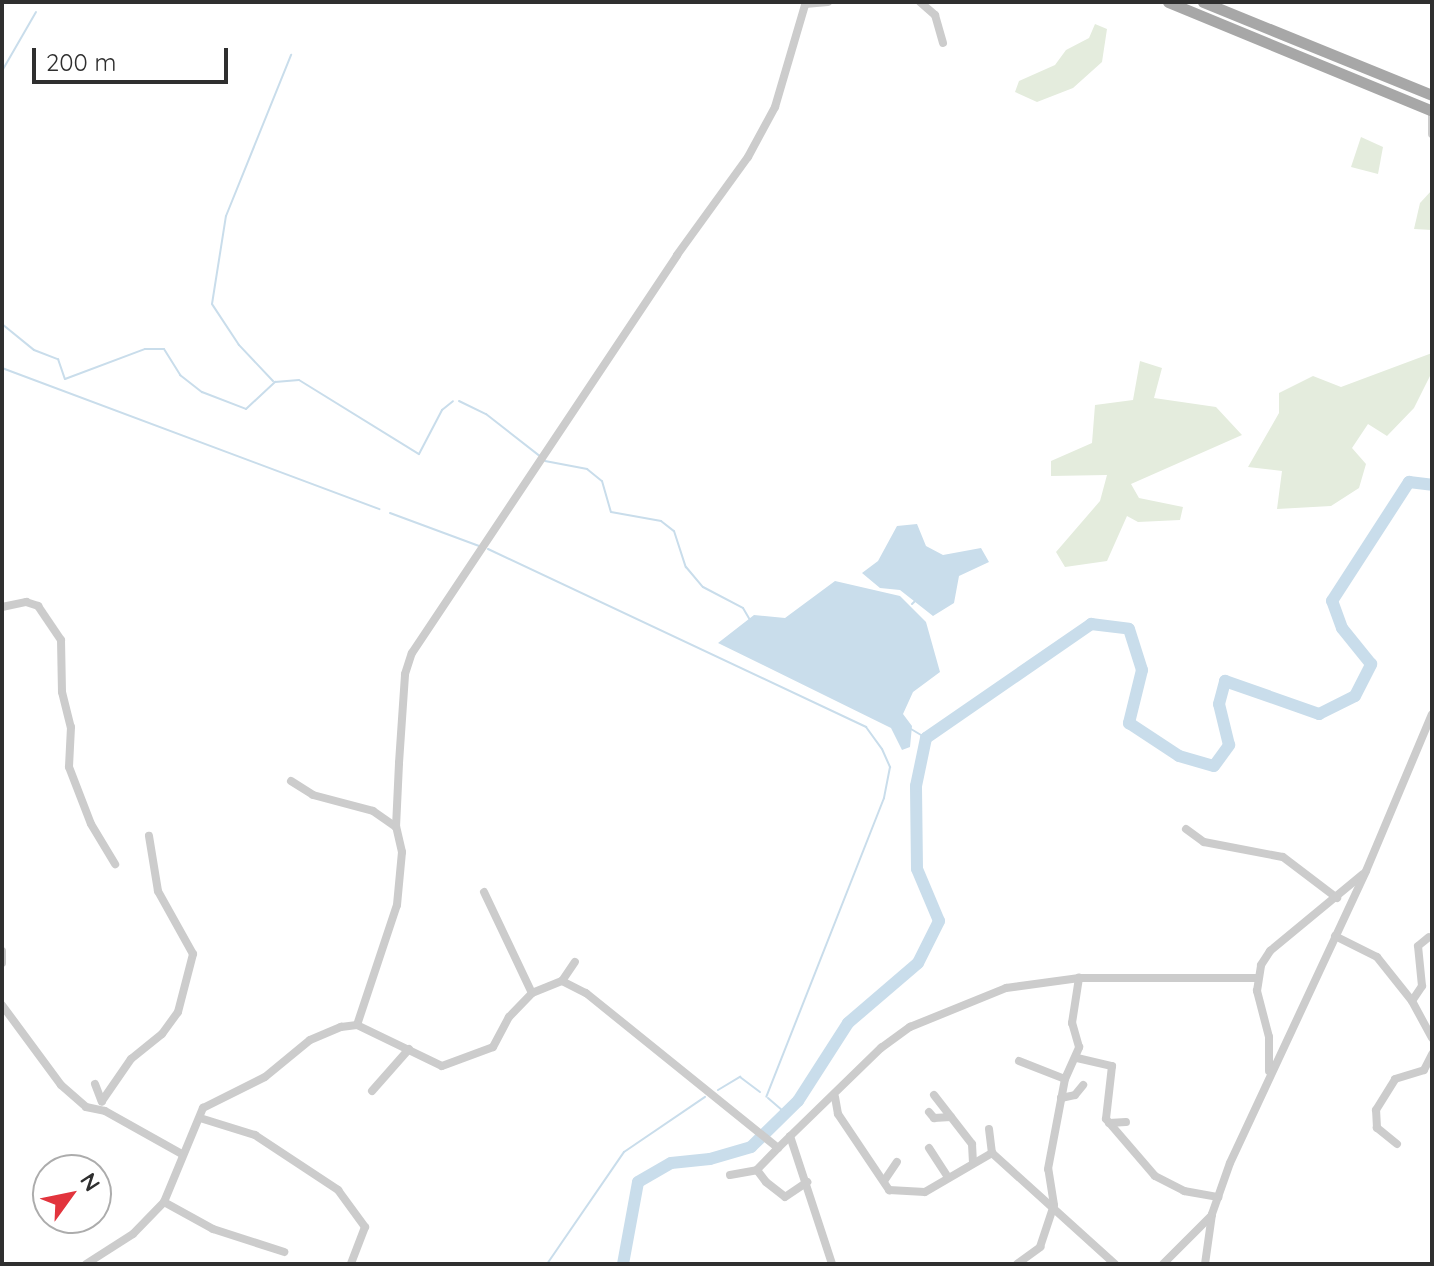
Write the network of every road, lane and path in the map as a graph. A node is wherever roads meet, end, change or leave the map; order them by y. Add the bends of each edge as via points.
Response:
1 (828, 2) edge
2 (920, 2) edge
3 (1168, 2) edge
4 (1203, 2) edge
5 (806, 3) edge
6 (1239, 24) junction
7 (943, 43) dead end
8 (1432, 95) edge
9 (1432, 111) edge
10 (1432, 134) edge
11 (2, 604) edge
12 (1432, 714) edge
13 (291, 781) dead end
14 (396, 827) junction
15 (1186, 829) dead end
16 (149, 836) dead end
17 (115, 864) dead end
18 (1366, 871) junction
19 (484, 892) dead end
20 (1337, 898) junction
21 (1335, 936) junction
22 (1429, 937) dead end
23 (2, 951) edge
24 (575, 962) dead end
25 (2, 963) edge
26 (1079, 978) junction
27 (1257, 978) junction
28 (562, 981) junction
29 (532, 993) junction
30 (1412, 1001) junction
31 (2, 1005) edge
32 (1418, 1015) junction
33 (357, 1025) junction
34 (1432, 1031) edge
35 (1432, 1038) edge
36 (409, 1049) junction
37 (1432, 1054) edge
38 (1077, 1058) junction
39 (1019, 1061) dead end
40 (1269, 1078) junction
41 (1065, 1079) junction
42 (95, 1084) dead end
43 (1083, 1085) dead end
44 (372, 1091) dead end
45 (934, 1095) dead end
46 (835, 1097) junction
47 (1061, 1098) junction
48 (101, 1106) junction
49 (929, 1112) dead end
50 (951, 1117) junction
51 (200, 1118) junction
52 (1126, 1122) dead end
53 (1109, 1123) junction
54 (989, 1129) dead end
55 (790, 1136) junction
56 (1397, 1144) dead end
57 (778, 1147) junction
58 (929, 1148) dead end
59 (992, 1153) junction
60 (182, 1154) junction
61 (973, 1161) junction
62 (897, 1162) dead end
63 (757, 1170) junction
64 (730, 1175) dead end
65 (948, 1177) junction
66 (884, 1181) junction
67 (807, 1182) junction
68 (1218, 1197) junction
69 (164, 1202) junction
70 (1052, 1210) junction
71 (1212, 1214) junction
72 (284, 1252) dead end
73 (86, 1264) edge
74 (351, 1264) edge
75 (832, 1264) edge
76 (1017, 1264) edge
77 (1115, 1264) edge
78 (1163, 1264) edge
79 (1205, 1264) edge

1 - 5 street
2 - 7 street via 935,15
3 - 6 main road
4 - 6 main road
5 - 14 street via 775,107 748,157 412,653 405,674
6 - 8 main road
6 - 9 main road
9 - 10 street
11 - 17 street via 38,606 61,640 62,692 71,727 69,767 91,824
12 - 18 street
13 - 14 street via 307,792 373,811
14 - 33 street via 402,852 397,905
15 - 20 street via 1204,842 1283,857
16 - 48 street via 158,891 193,954 178,1012 162,1034 131,1059
18 - 20 street
18 - 21 street
19 - 29 street
20 - 27 street via 1270,951
21 - 30 street via 1368,950
21 - 40 street
22 - 30 street via 1418,946 1422,986
23 - 25 street
24 - 28 street
26 - 27 street
26 - 38 street via 1072,1023
26 - 46 street via 1006,988 910,1027 881,1048
27 - 40 street via 1269,1037
28 - 29 street
28 - 57 street via 586,993
29 - 36 street via 509,1017 493,1047 442,1066
30 - 32 street
31 - 48 street via 61,1085 86,1107
32 - 34 street
32 - 35 street
33 - 36 street
33 - 51 street via 310,1040 265,1077 203,1108
36 - 44 street
37 - 56 street via 1424,1070 1395,1079 1376,1110 1377,1128
38 - 41 street
38 - 53 street via 1112,1066 1105,1093
39 - 41 street
40 - 68 street
41 - 47 street
42 - 48 street
43 - 47 street via 1075,1095
45 - 50 street
46 - 55 street
46 - 66 street via 838,1114
47 - 70 street via 1048,1169
48 - 60 street
49 - 50 street via 934,1118
50 - 61 street via 972,1144
51 - 60 street
51 - 74 street via 255,1135 338,1190 365,1227
52 - 53 street
53 - 68 street via 1155,1176 1184,1191
54 - 59 street
55 - 57 street
55 - 67 street
57 - 63 street
58 - 65 street
59 - 61 street
59 - 70 street
60 - 69 street
61 - 65 street
62 - 66 street
63 - 64 street
63 - 67 street via 779,1196
65 - 66 street via 925,1192 907,1194 889,1190
67 - 75 street
68 - 71 street
69 - 72 street via 213,1229
69 - 73 street via 133,1234
70 - 76 street via 1040,1247
70 - 77 street
71 - 78 street
71 - 79 street

